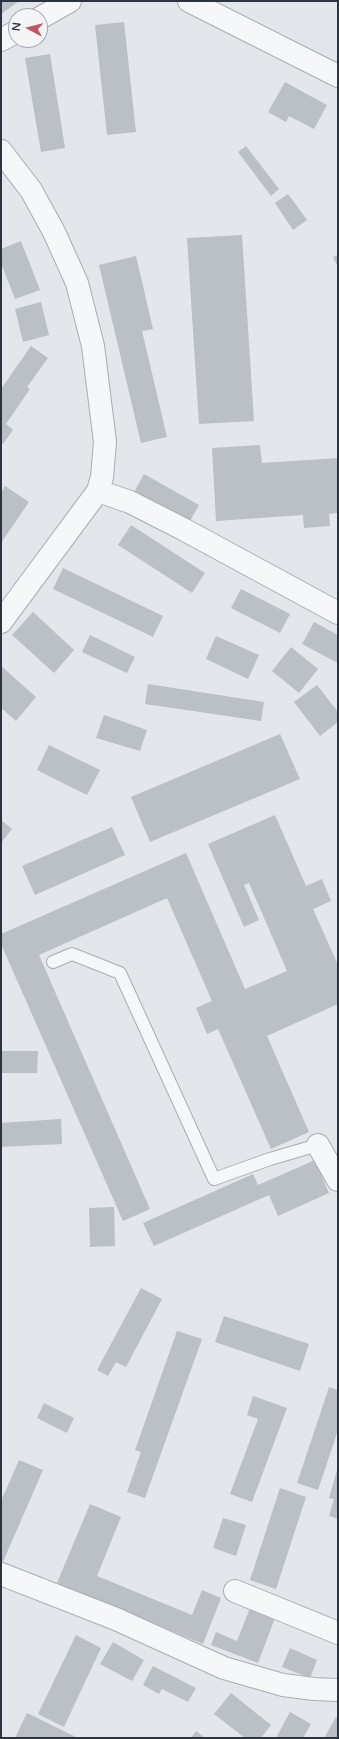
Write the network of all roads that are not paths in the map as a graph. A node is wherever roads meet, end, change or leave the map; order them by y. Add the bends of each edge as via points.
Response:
1 (70, 1) edge
2 (189, 1) edge
3 (48, 13) edge
4 (338, 76) edge
5 (1, 151) edge
6 (98, 491) junction
7 (338, 613) edge
8 (1, 622) edge
9 (53, 962) dead end
10 (318, 1145) joint
11 (338, 1180) edge
12 (1, 1574) edge
13 (235, 1591) dead end
14 (338, 1633) edge
15 (338, 1690) edge

1 - 3 street
2 - 4 street
5 - 6 street via 31,190 77,283 94,346 105,442
6 - 7 street via 130,502
6 - 8 street
9 - 10 lane via 72,954 120,973 214,1179
10 - 11 street
12 - 15 street via 116,1619 224,1668 283,1685
13 - 14 street

